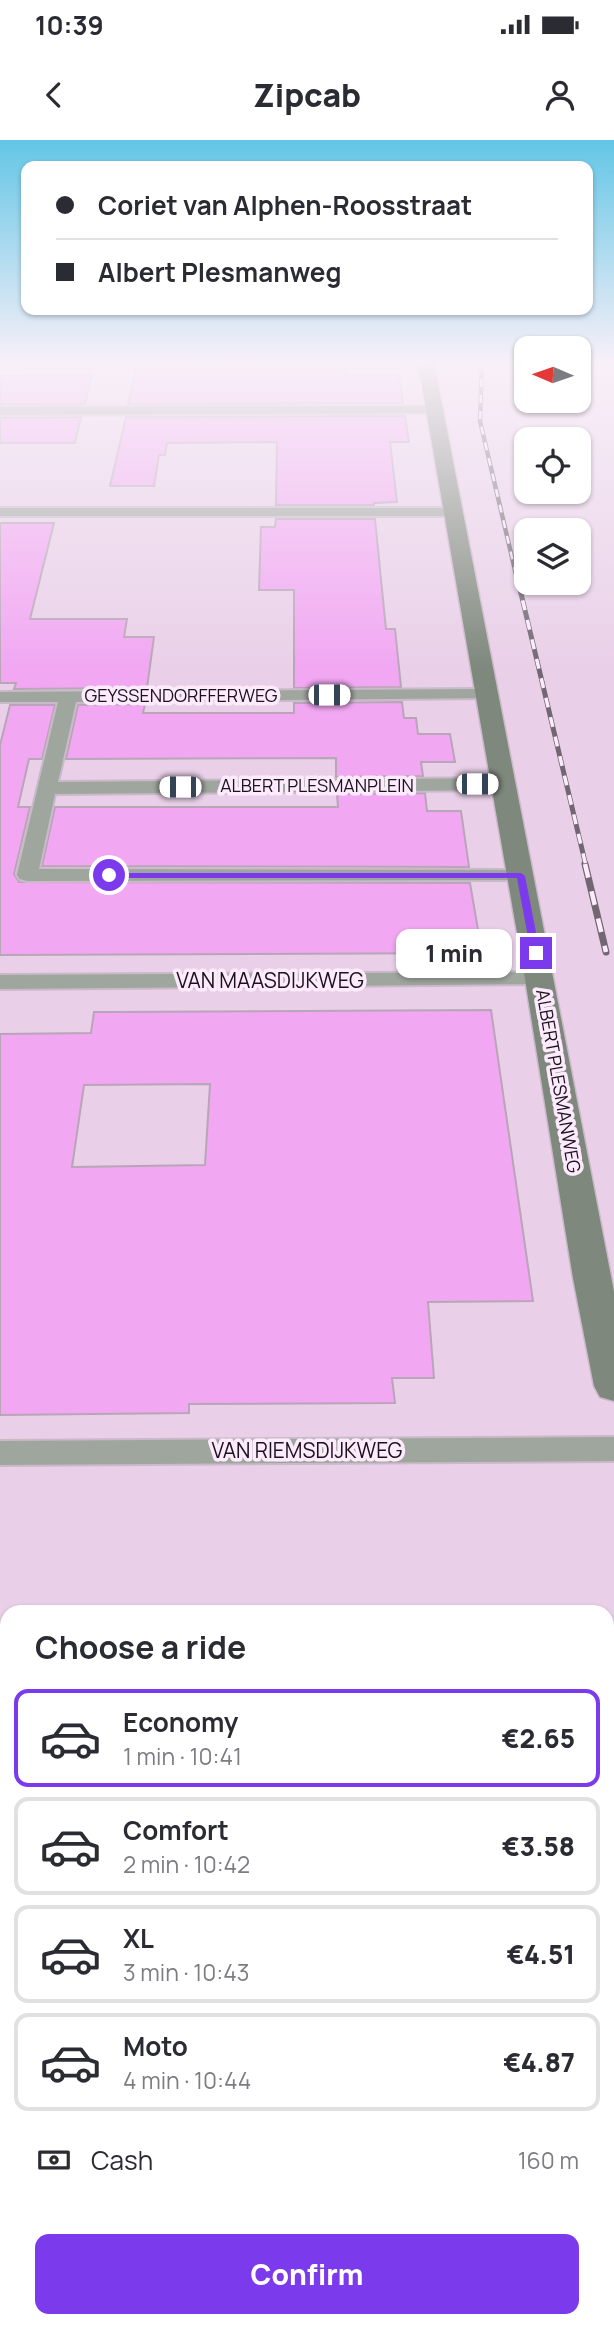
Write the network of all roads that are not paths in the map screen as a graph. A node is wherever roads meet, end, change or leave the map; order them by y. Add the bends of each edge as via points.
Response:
1 (445, 465) edge
2 (0, 512) edge
3 (453, 512) junction
4 (487, 694) junction
5 (68, 696) junction
6 (0, 697) edge
7 (504, 784) junction
8 (45, 788) junction
9 (521, 876) junction
10 (540, 979) junction
11 (0, 982) edge
12 (614, 1386) edge
13 (614, 1449) edge
14 (0, 1453) edge

1 - 3 street, ALBERT PLESMANWEG
2 - 3 street
3 - 4 street, ALBERT PLESMANWEG
4 - 5 street, GEYSSENDORFFERWEG
4 - 7 street, ALBERT PLESMANWEG
5 - 6 street, GEYSSENDORFFERWEG
5 - 8 street
7 - 8 street, ALBERT PLESMANPLEIN
7 - 9 street, ALBERT PLESMANWEG
8 - 9 street via 27,875
9 - 10 street, ALBERT PLESMANWEG
10 - 11 street, VAN MAASDIJKWEG
10 - 12 street, ALBERT PLESMANWEG
13 - 14 street, VAN RIEMSDIJKWEG

